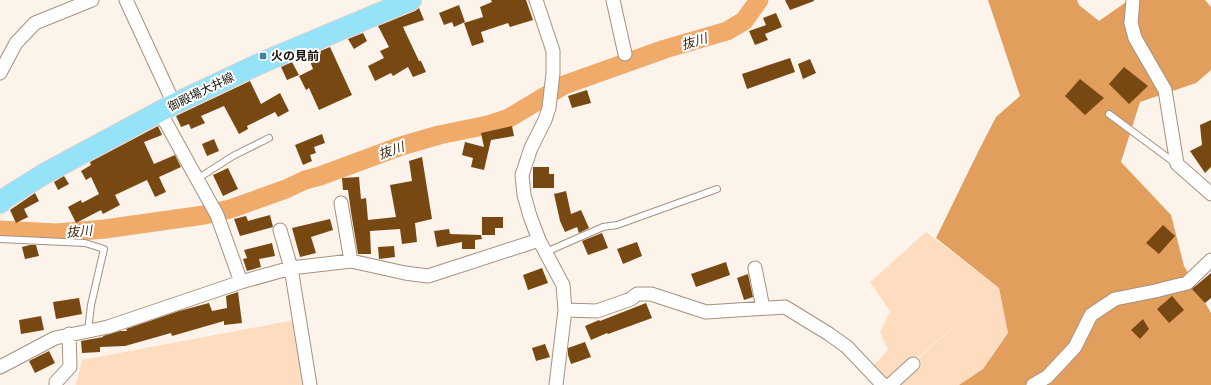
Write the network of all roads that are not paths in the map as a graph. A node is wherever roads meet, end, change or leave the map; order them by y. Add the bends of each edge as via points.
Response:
1 (92, 0) edge
2 (126, 0) edge
3 (411, 0) edge
4 (536, 0) edge
5 (613, 0) edge
6 (1133, 0) edge
7 (625, 54) dead end
8 (0, 73) edge
9 (167, 108) junction
10 (1108, 114) dead end
11 (269, 138) dead end
12 (1177, 164) junction
13 (197, 179) junction
14 (717, 189) dead end
15 (1211, 194) edge
16 (0, 203) edge
17 (341, 203) dead end
18 (280, 230) dead end
19 (0, 239) edge
20 (539, 240) junction
21 (546, 252) junction
22 (1211, 260) edge
23 (351, 261) junction
24 (290, 268) junction
25 (755, 268) dead end
26 (240, 282) junction
27 (763, 308) junction
28 (566, 310) junction
29 (88, 331) junction
30 (69, 334) junction
31 (913, 364) dead end
32 (0, 367) edge
33 (56, 385) edge
34 (310, 385) edge
35 (556, 385) edge
36 (884, 385) edge
37 (890, 385) edge
38 (1033, 385) edge

1 - 8 street via 35,23 16,43
2 - 9 street
3 - 9 main road, 御殿場大井線 via 262,63
4 - 20 street via 553,51 549,108 522,174 524,195
5 - 7 street
6 - 12 street via 1131,23 1134,38 1165,90
9 - 13 street
9 - 16 main road, 御殿場大井線 via 44,174
10 - 12 lane
11 - 13 lane via 233,156
12 - 15 street
13 - 26 street via 219,220
14 - 21 lane via 617,225 603,227
17 - 23 street
18 - 24 street
19 - 29 lane via 85,243 104,249 91,305
20 - 21 street
20 - 23 street via 428,276
21 - 28 street via 563,285
22 - 38 street via 1187,283 1115,299 1091,315 1075,347 1047,377
23 - 24 street
24 - 26 street
24 - 34 street
25 - 27 street
26 - 29 street via 108,327
27 - 28 street via 706,312 651,294 637,294 631,300 597,311
27 - 36 street via 785,307 829,334 846,347
28 - 35 street
29 - 30 street
30 - 32 street via 55,338
30 - 33 street via 70,367
31 - 37 street

